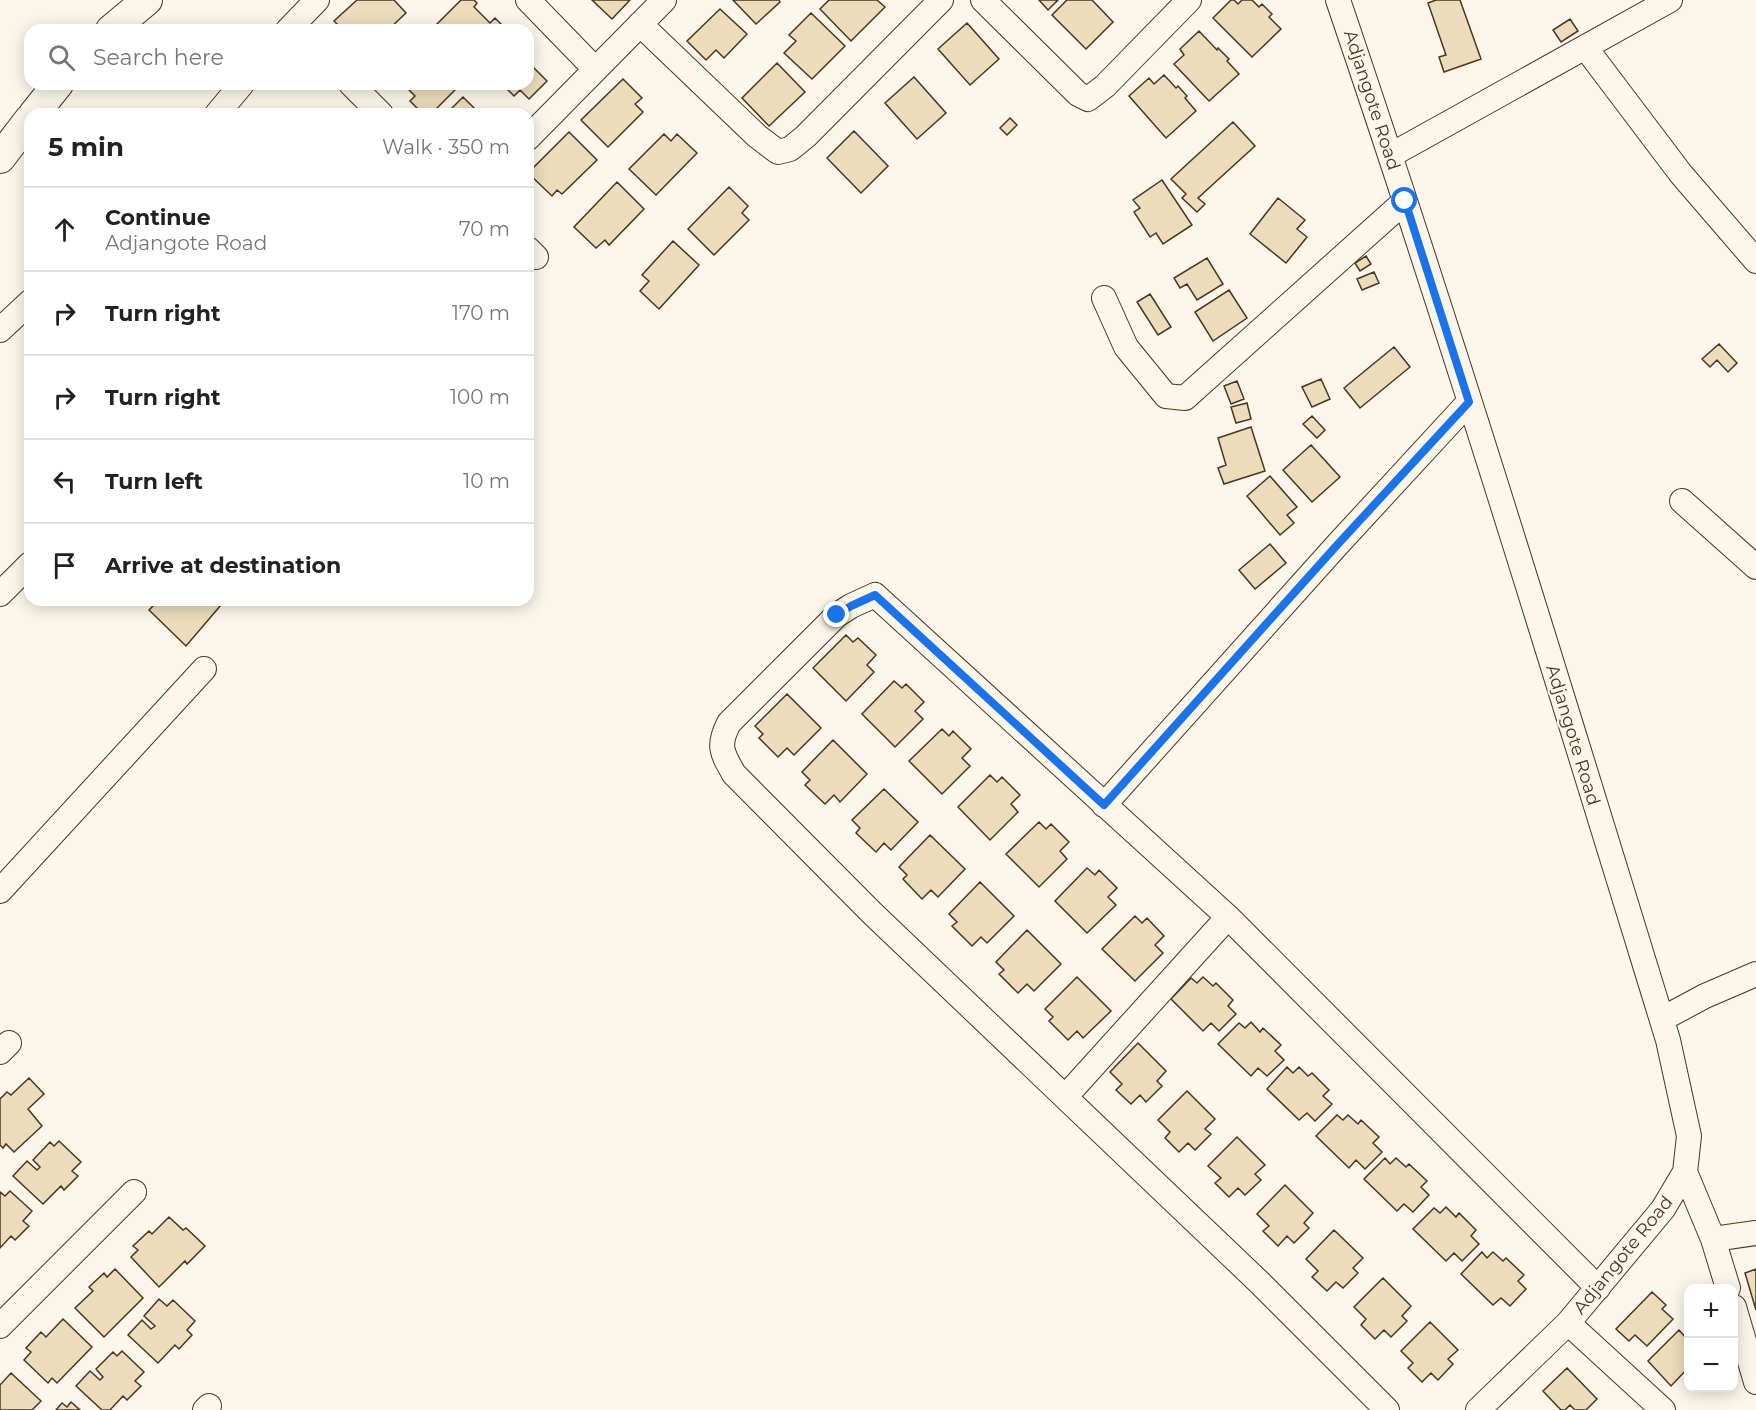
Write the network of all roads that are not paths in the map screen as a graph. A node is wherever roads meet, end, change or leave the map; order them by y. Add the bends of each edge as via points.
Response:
1 (147, 0) edge
2 (317, 0) edge
3 (528, 0) edge
4 (664, 0) edge
5 (941, 0) edge
6 (983, 0) edge
7 (1189, 0) edge
8 (1338, 0) edge
9 (1670, 0) edge
10 (118, 24) edge
11 (296, 24) edge
12 (640, 24) junction
13 (1585, 47) junction
14 (595, 69) junction
15 (53, 90) edge
16 (237, 90) edge
17 (357, 90) edge
18 (39, 108) edge
19 (222, 108) edge
20 (375, 108) edge
21 (24, 128) edge
22 (534, 132) edge
23 (1391, 155) junction
24 (0, 158) edge
25 (1405, 201) junction
26 (1756, 261) edge
27 (1104, 298) dead end
28 (24, 308) edge
29 (0, 330) edge
30 (1469, 402) junction
31 (1682, 501) dead end
32 (1756, 567) edge
33 (24, 570) edge
34 (0, 594) edge
35 (204, 669) dead end
36 (1104, 805) junction
37 (0, 891) edge
38 (1228, 917) junction
39 (1756, 974) edge
40 (1662, 1019) junction
41 (1066, 1096) junction
42 (1686, 1172) junction
43 (134, 1192) dead end
44 (1756, 1233) edge
45 (1713, 1239) junction
46 (1727, 1284) edge
47 (1598, 1288) junction
48 (1738, 1321) edge
49 (1568, 1323) junction
50 (0, 1326) edge
51 (1756, 1382) edge
52 (1387, 1410) edge
53 (1478, 1410) edge
54 (1663, 1410) edge

1 - 10 main road
2 - 11 street
3 - 14 street
4 - 12 street
5 - 12 street via 806,136 790,149 778,152
6 - 7 street via 1078,94 1088,99
8 - 23 street, Adjangote Road
9 - 13 street
12 - 14 street
13 - 23 street
13 - 26 street via 1681,174
14 - 22 street
15 - 18 main road
16 - 19 street
17 - 20 street
21 - 24 main road
23 - 25 street, Adjangote Road
25 - 27 street via 1185,398 1166,396 1126,347
25 - 30 street, Adjangote Road
28 - 29 street
30 - 36 street
30 - 40 street, Adjangote Road
31 - 32 street
33 - 34 street
35 - 37 street
36 - 38 street
36 - 41 street via 875,595 837,615 729,723 722,737 723,754 734,774 872,913
38 - 41 street
38 - 47 street
39 - 40 street
40 - 42 street, Adjangote Road via 1689,1136
41 - 52 street
42 - 45 street
42 - 47 street, Adjangote Road via 1663,1209
43 - 50 street
44 - 45 street
45 - 46 street
47 - 49 street, Adjangote Road
48 - 51 street
49 - 53 street, Adjangote Road
49 - 54 street

